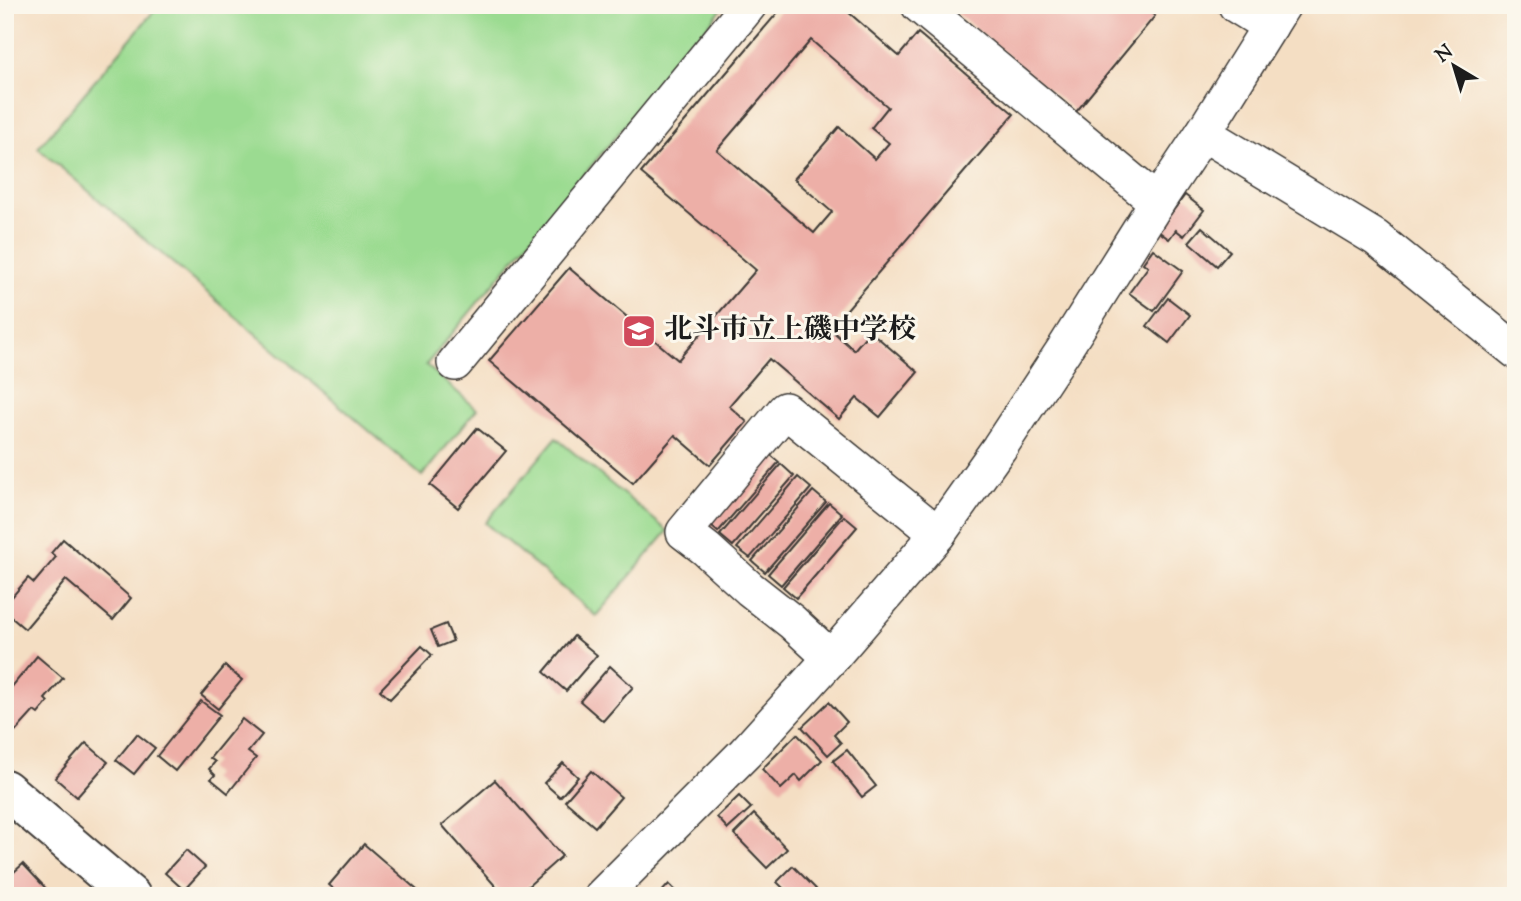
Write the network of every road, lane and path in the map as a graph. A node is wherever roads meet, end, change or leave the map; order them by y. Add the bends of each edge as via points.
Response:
1 (749, 5) edge
2 (919, 5) edge
3 (1236, 5) edge
4 (1276, 16) edge
5 (1203, 133) junction
6 (1157, 202) junction
7 (1516, 351) edge
8 (455, 363) dead end
9 (938, 534) junction
10 (831, 658) junction
11 (5, 789) edge
12 (131, 896) edge
13 (602, 896) edge

1 - 8 street
2 - 6 street
3 - 4 street
4 - 5 street
5 - 6 street
5 - 7 street via 1376,238
6 - 9 street via 1065,348
9 - 10 street
9 - 10 street via 785,410 684,532
10 - 13 street via 745,754
11 - 12 main road

